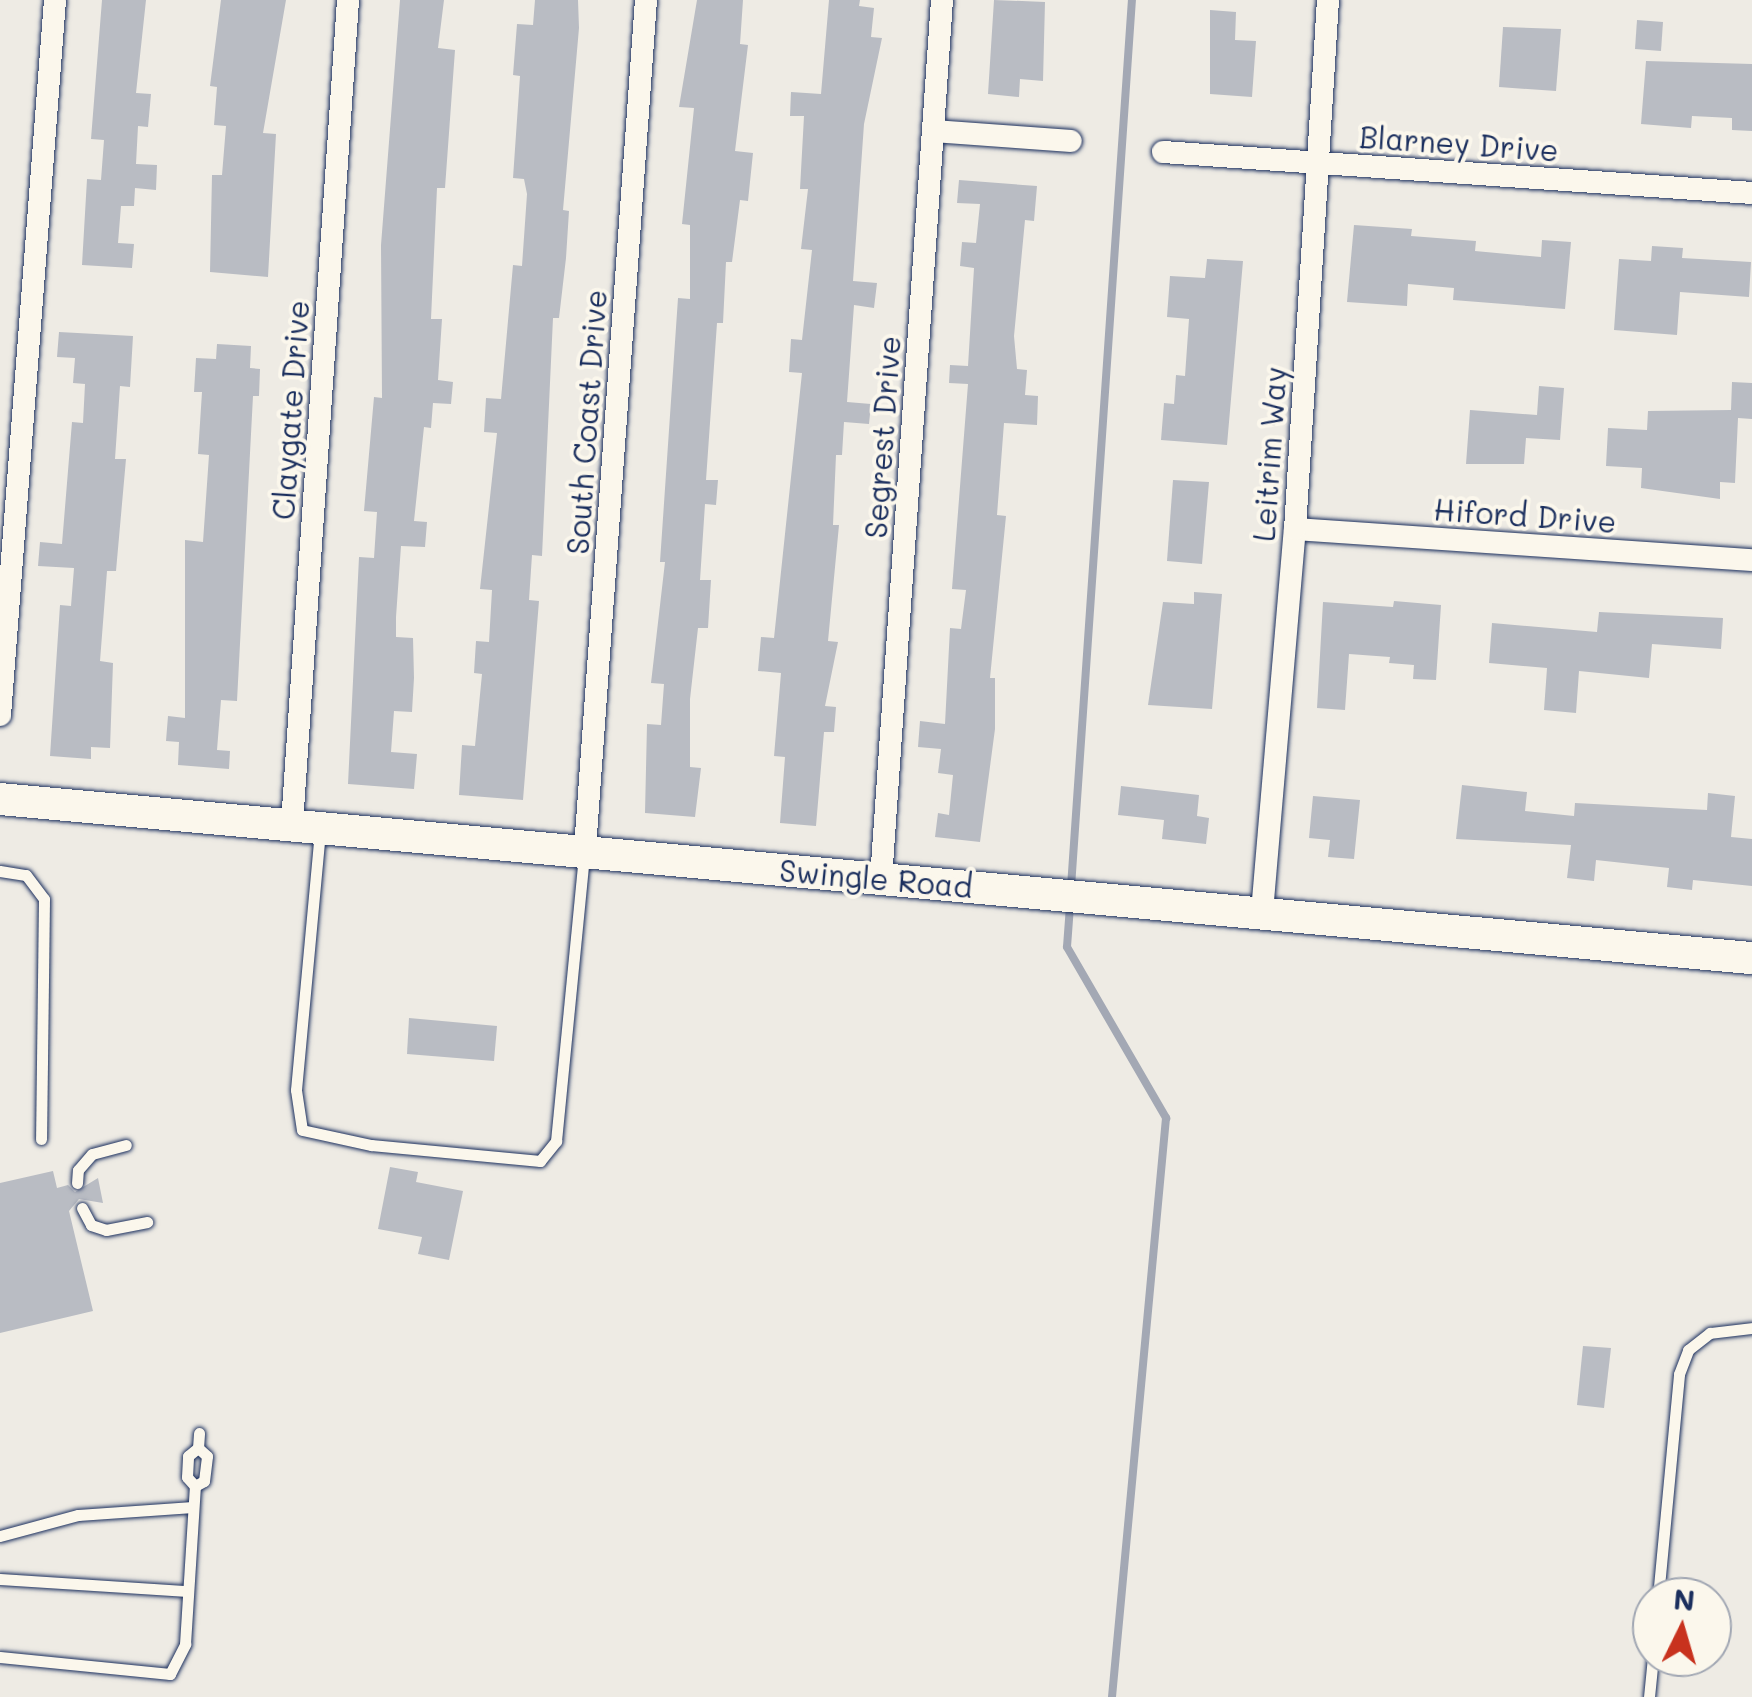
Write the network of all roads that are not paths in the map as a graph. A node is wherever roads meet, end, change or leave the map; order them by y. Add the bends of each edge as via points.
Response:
1 (56, 0) edge
2 (348, 0) edge
3 (646, 0) edge
4 (942, 0) edge
5 (1328, 0) edge
6 (934, 132) junction
7 (1071, 142) dead end
8 (1163, 152) dead end
9 (1318, 163) junction
10 (1752, 193) edge
11 (1295, 530) junction
12 (1752, 560) edge
13 (0, 715) edge
14 (0, 799) edge
15 (306, 826) junction
16 (585, 849) junction
17 (0, 872) edge
18 (880, 879) junction
19 (1262, 912) junction
20 (1752, 958) edge
21 (41, 1138) dead end
22 (126, 1145) dead end
23 (77, 1183) dead end
24 (82, 1208) dead end
25 (147, 1222) dead end
26 (1752, 1328) edge
27 (199, 1433) dead end
28 (198, 1448) junction
29 (195, 1486) junction
30 (194, 1506) junction
31 (0, 1536) edge
32 (1660, 1577) edge
33 (0, 1578) edge
34 (188, 1591) junction
35 (0, 1656) edge

1 - 13 street
2 - 15 street, Claygate Drive
3 - 16 street, South Coast Drive
4 - 6 street, Segrest Drive
5 - 9 street, Leitrim Way
6 - 7 street
6 - 18 street, Segrest Drive
8 - 9 street, Blarney Drive
9 - 10 street, Blarney Drive
9 - 11 street, Leitrim Way
11 - 12 street, Hiford Drive
11 - 19 street, Leitrim Way
14 - 15 street, Swingle Road
15 - 16 street, Swingle Road
15 - 16 lane via 296,1090 302,1130 371,1145 540,1161 556,1140
16 - 18 street, Swingle Road
17 - 21 lane via 26,875 44,899
18 - 19 street, Swingle Road
19 - 20 street, Swingle Road
22 - 23 lane via 92,1154 78,1170
24 - 25 lane via 91,1225 106,1230
26 - 32 lane via 1710,1333 1688,1350 1679,1374
27 - 28 lane
28 - 29 lane via 188,1456 187,1477
28 - 29 lane via 207,1456 204,1481
29 - 30 lane
30 - 31 lane via 78,1515
30 - 34 lane
33 - 34 lane
34 - 35 lane via 184,1644 170,1674

